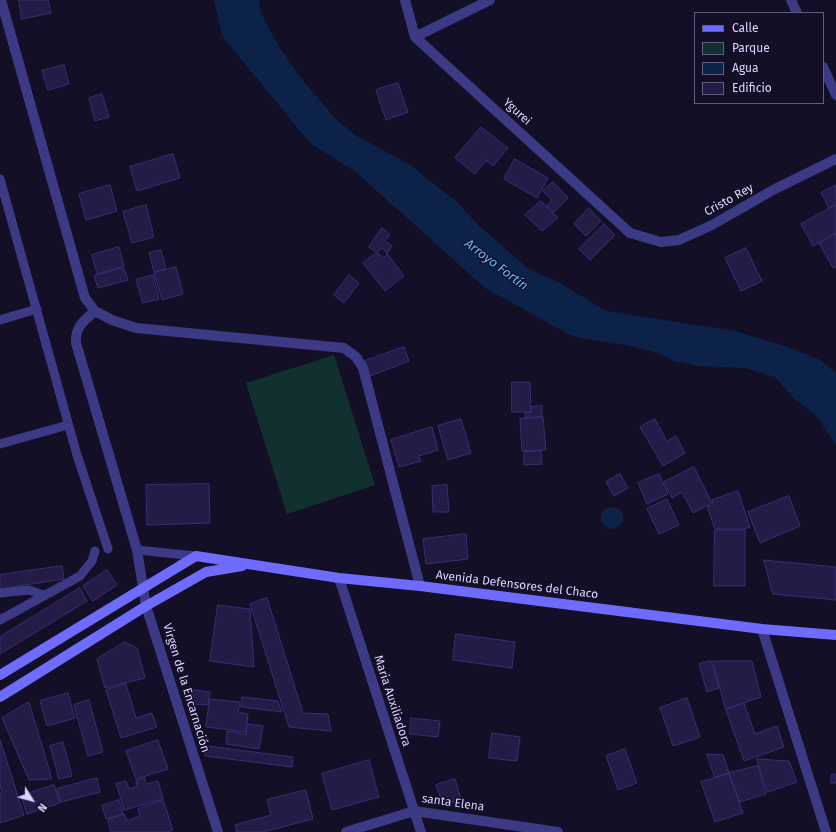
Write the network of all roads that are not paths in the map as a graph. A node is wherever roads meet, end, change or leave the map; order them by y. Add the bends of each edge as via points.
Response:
1 (1, 0) edge
2 (405, 0) edge
3 (490, 0) edge
4 (791, 0) edge
5 (797, 12) edge
6 (415, 37) junction
7 (824, 69) edge
8 (836, 94) edge
9 (836, 159) edge
10 (0, 179) edge
11 (4, 209) edge
12 (630, 233) joint
13 (36, 309) junction
14 (95, 311) junction
15 (0, 320) edge
16 (68, 425) junction
17 (0, 444) edge
18 (108, 549) dead end
19 (137, 550) junction
20 (95, 551) dead end
21 (196, 556) junction
22 (252, 565) junction
23 (339, 578) junction
24 (420, 586) junction
25 (143, 587) junction
26 (0, 593) edge
27 (43, 595) junction
28 (146, 606) junction
29 (0, 620) edge
30 (762, 629) junction
31 (836, 635) edge
32 (0, 675) edge
33 (0, 697) edge
34 (414, 811) junction
35 (218, 832) edge
36 (346, 832) edge
37 (421, 832) edge
38 (558, 832) edge
39 (826, 832) edge

1 - 14 street via 86,298
2 - 6 street
3 - 6 street
4 - 5 street
6 - 12 street, Ygurei
7 - 8 street
9 - 12 street, Cristo Rey via 679,240 661,242
10 - 11 lane
11 - 13 lane
13 - 15 lane
13 - 16 lane
14 - 19 street, Virgen de la Encarnación via 75,333 76,343
14 - 24 street via 136,328 344,348 356,357 363,368
16 - 17 lane
16 - 18 lane
19 - 21 lane
19 - 25 street, Virgen de la Encarnación
20 - 27 lane via 92,561 80,576
21 - 22 main road, Avenida Defensores del Chaco
21 - 25 main road
22 - 23 main road, Avenida Defensores del Chaco
22 - 28 main road via 206,572
23 - 24 main road, Avenida Defensores del Chaco
23 - 34 street, Maria Auxiliadora
24 - 30 main road, Avenida Defensores del Chaco
25 - 28 street, Virgen de la Encarnación
25 - 32 main road
26 - 27 lane via 29,590
27 - 29 lane
28 - 33 main road
28 - 35 street, Virgen de la Encarnación
30 - 31 main road, Avenida Defensores del Chaco
30 - 39 street
34 - 36 street, santa Elena
34 - 37 street, Maria Auxiliadora
34 - 38 street, santa Elena

